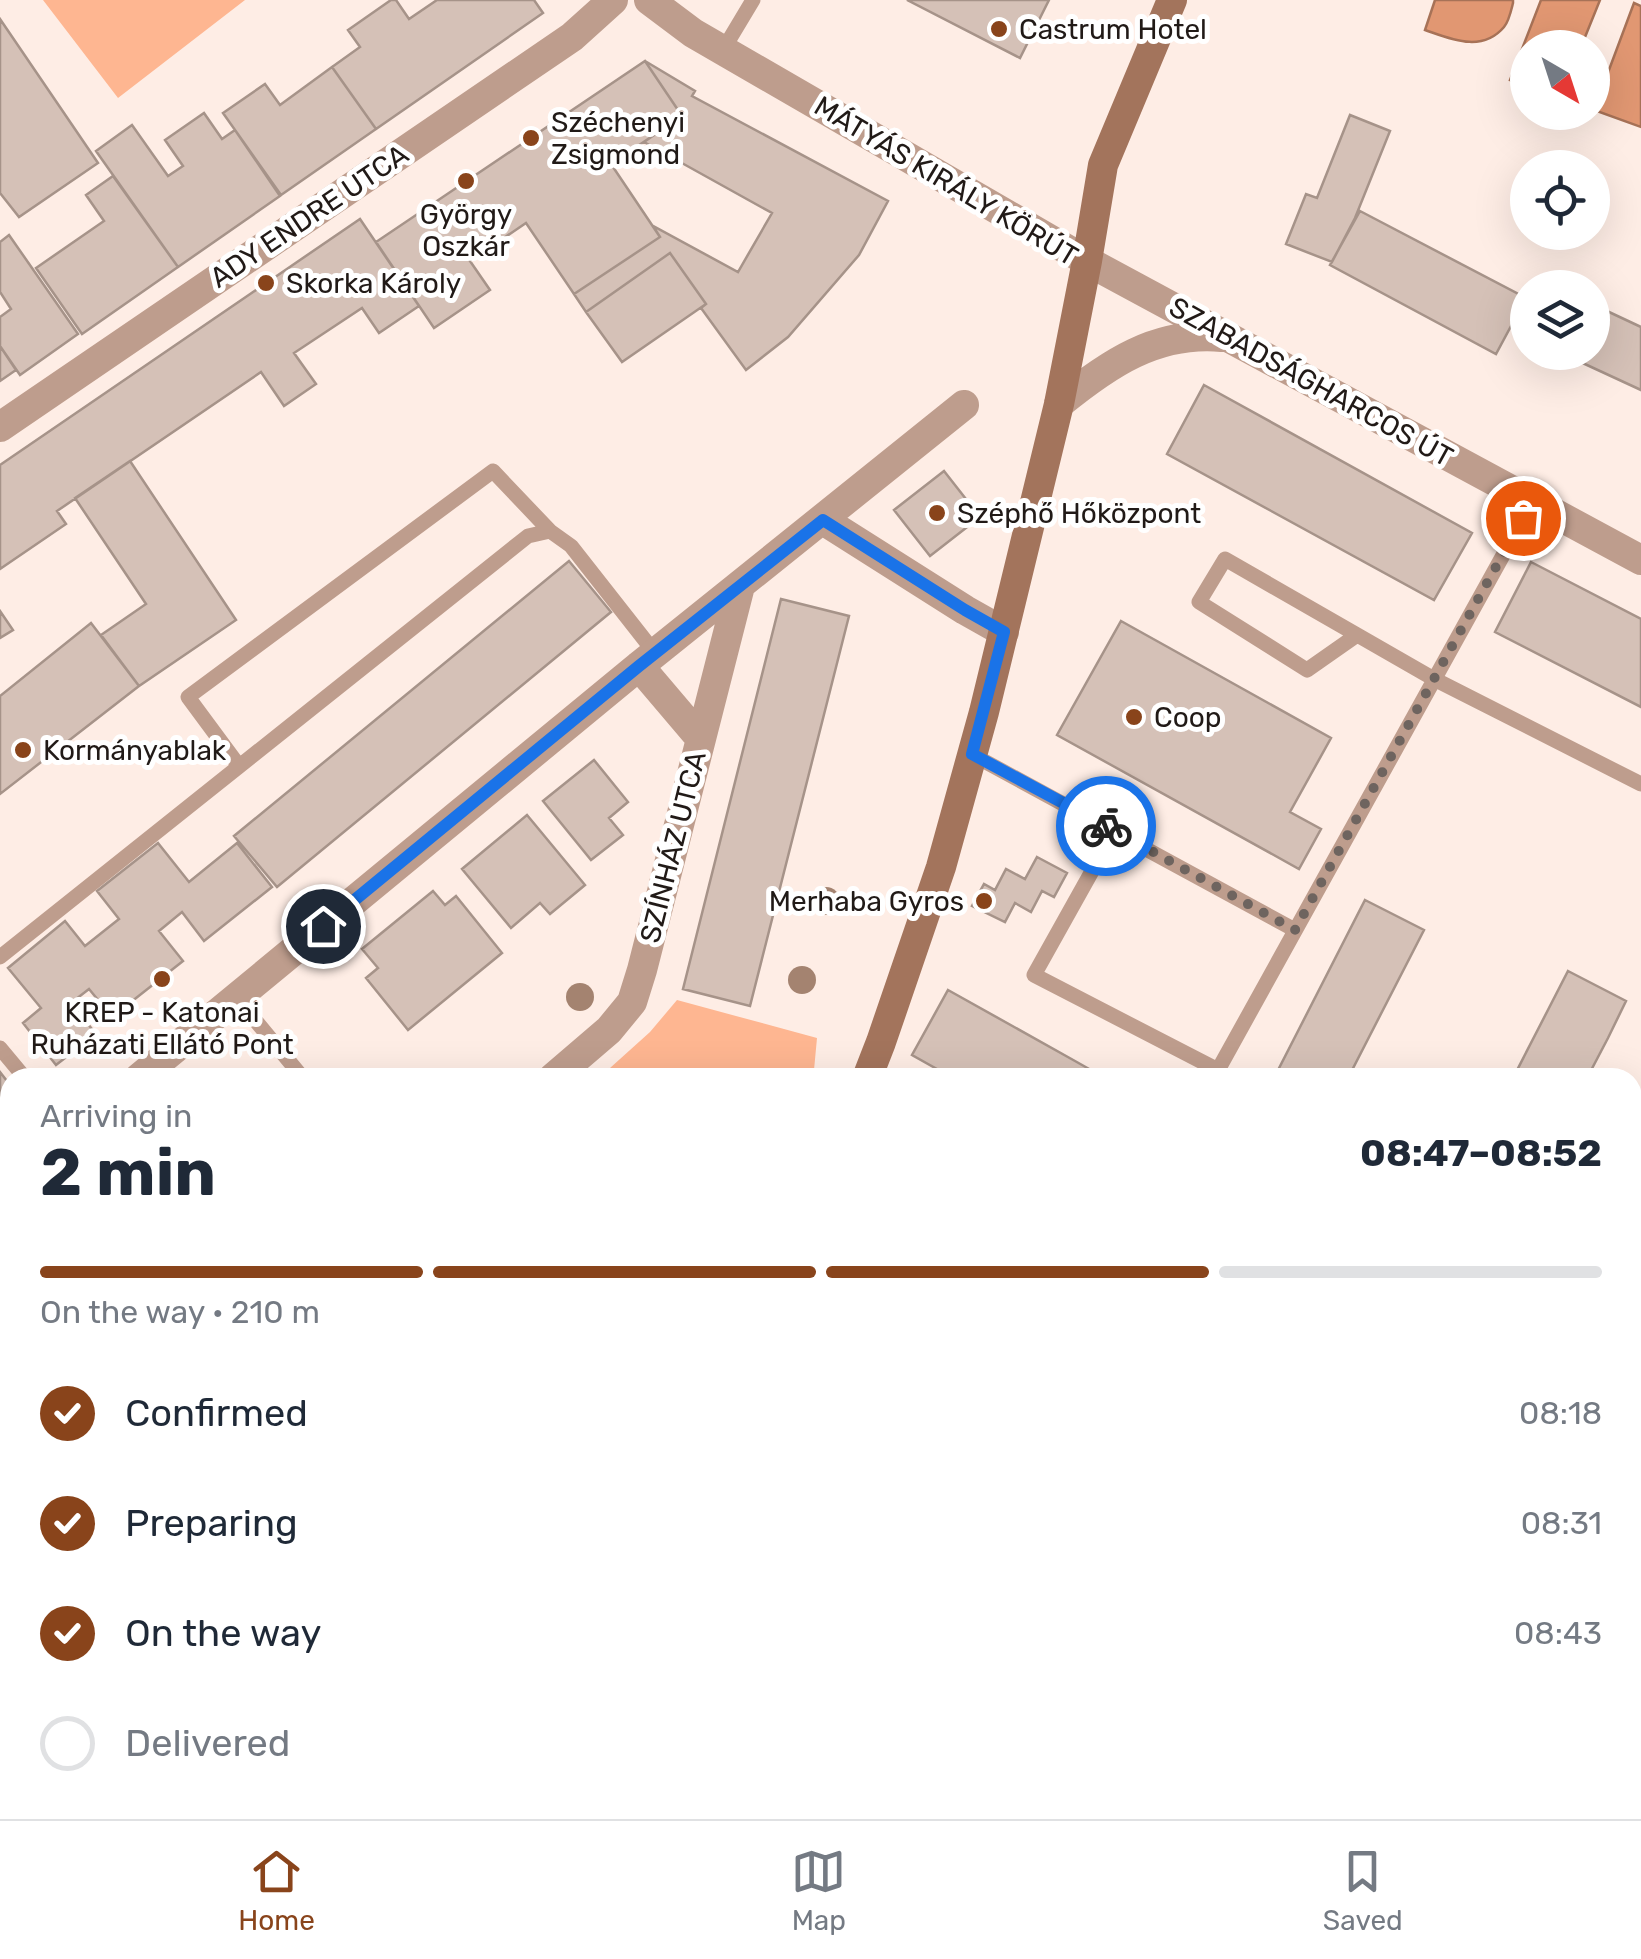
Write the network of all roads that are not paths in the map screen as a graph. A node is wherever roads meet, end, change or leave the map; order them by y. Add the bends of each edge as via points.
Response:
1 (613, 0) edge
2 (648, 0) edge
3 (753, 0) edge
4 (1172, 0) edge
5 (723, 50) junction
6 (1088, 261) junction
7 (1230, 338) junction
8 (1059, 404) junction
9 (964, 405) dead end
10 (0, 427) edge
11 (1532, 502) junction
12 (823, 520) junction
13 (550, 530) junction
14 (1641, 560) edge
15 (740, 586) junction
16 (1004, 632) junction
17 (1357, 636) junction
18 (647, 660) junction
19 (1434, 679) junction
20 (701, 739) junction
21 (972, 754) junction
22 (239, 766) junction
23 (1641, 784) edge
24 (1115, 830) junction
25 (1295, 930) junction
26 (0, 958) edge
27 (236, 997) junction
28 (0, 1048) edge
29 (17, 1068) edge
30 (151, 1068) edge
31 (295, 1068) edge
32 (565, 1068) edge
33 (871, 1068) edge
34 (1214, 1068) edge
35 (1219, 1068) edge

1 - 10 street, ADY ENDRE UTCA via 572,37
2 - 5 street, MÁTYÁS KIRÁLY KÖRÚT
3 - 5 lane
4 - 6 main road via 1104,165
5 - 6 street, MÁTYÁS KIRÁLY KÖRÚT
6 - 7 street, SZABADSÁGHARCOS ÚT
6 - 8 main road, MÁTYÁS KIRÁLY KÖRÚT
7 - 8 street via 1181,338 1134,352
7 - 11 street, SZABADSÁGHARCOS ÚT
8 - 16 main road, MÁTYÁS KIRÁLY KÖRÚT
9 - 12 street
11 - 14 street, SZABADSÁGHARCOS ÚT
11 - 19 lane
12 - 15 street
12 - 16 street
13 - 18 lane via 570,546
13 - 22 lane via 528,536
13 - 22 lane via 492,472 188,697
15 - 18 street
15 - 20 street, SZÍNHÁZ UTCA
16 - 21 main road, MÁTYÁS KIRÁLY KÖRÚT
17 - 17 lane via 1225,559 1199,602 1306,670
17 - 19 lane
18 - 20 street
18 - 27 street
19 - 23 lane
19 - 25 lane
20 - 32 street, SZÍNHÁZ UTCA via 632,1002
21 - 24 lane
21 - 33 main road, MÁTYÁS KIRÁLY KÖRÚT
22 - 26 lane
24 - 25 lane
24 - 34 lane via 1034,974
25 - 35 lane
27 - 30 street
27 - 31 lane
28 - 29 lane

